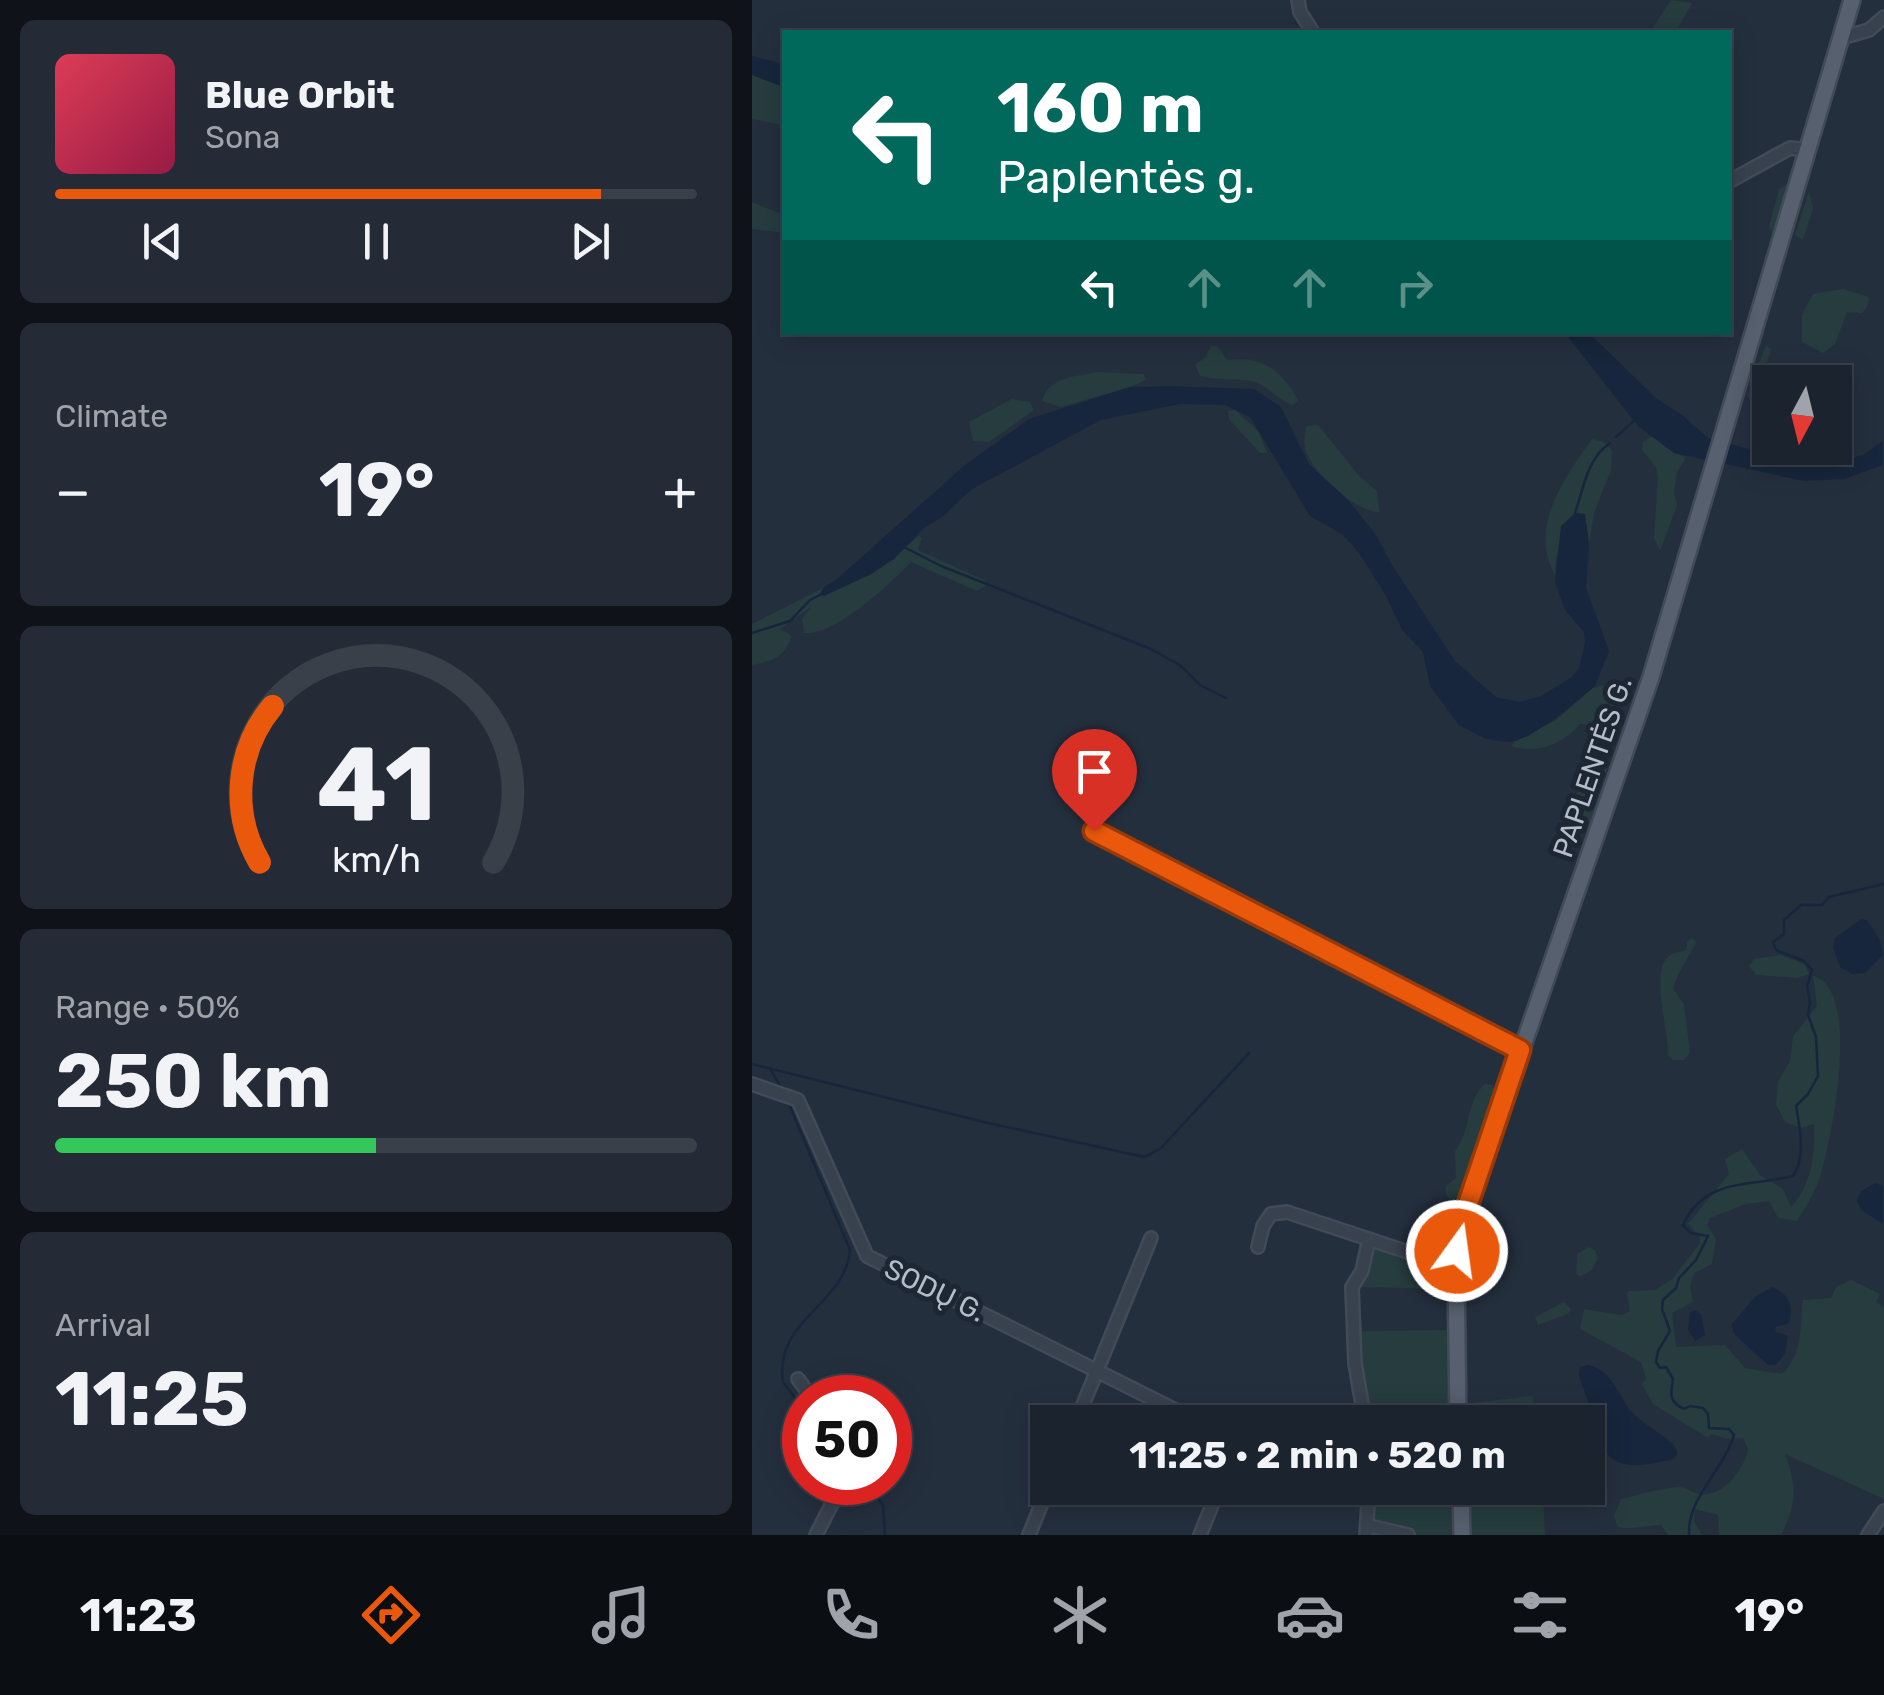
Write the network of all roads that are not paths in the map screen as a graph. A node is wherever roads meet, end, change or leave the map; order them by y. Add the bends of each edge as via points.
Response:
1 (1298, 0) edge
2 (1852, 0) edge
3 (1884, 17) edge
4 (1312, 30) edge
5 (1841, 38) junction
6 (1808, 150) junction
7 (1732, 180) edge
8 (1094, 831) dead end
9 (1520, 1050) junction
10 (752, 1084) edge
11 (1151, 1238) dead end
12 (1369, 1239) junction
13 (1258, 1247) dead end
14 (1456, 1268) junction
15 (1097, 1371) junction
16 (1083, 1405) edge
17 (1165, 1405) edge
18 (1362, 1405) edge
19 (1458, 1405) edge
20 (832, 1505) edge
21 (1041, 1505) edge
22 (1212, 1505) edge
23 (1368, 1505) edge
24 (1461, 1505) edge
25 (1884, 1511) edge
26 (1367, 1530) edge
27 (816, 1535) edge
28 (1028, 1535) edge
29 (1200, 1535) edge
30 (1408, 1535) edge
31 (1462, 1535) edge
32 (1868, 1535) edge

1 - 4 street
2 - 5 main road, PAPLENTĖS G.
3 - 5 street via 1869,30
5 - 6 main road, PAPLENTĖS G.
6 - 7 street via 1790,148
6 - 9 main road, PAPLENTĖS G. via 1651,677
8 - 9 street
9 - 14 main road, PAPLENTĖS G. via 1467,1207
10 - 15 street, SODŲ G. via 798,1100 867,1256
11 - 15 street
12 - 13 street via 1279,1211 1263,1226
12 - 14 street
12 - 18 street via 1352,1287
14 - 19 main road, PAPLENTĖS G.
15 - 16 street
15 - 17 street, SODŲ G.
20 - 27 street
21 - 28 street
22 - 29 street
23 - 26 street
24 - 31 main road
25 - 32 street
26 - 30 street

